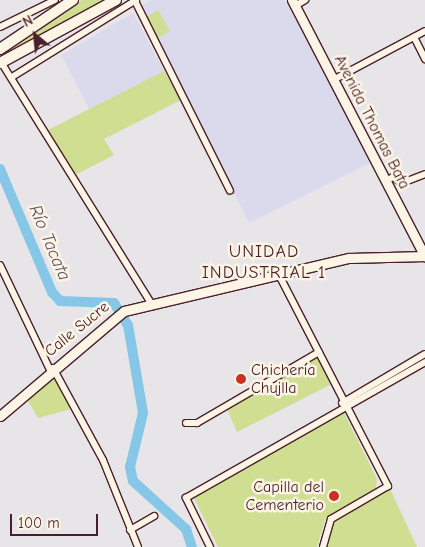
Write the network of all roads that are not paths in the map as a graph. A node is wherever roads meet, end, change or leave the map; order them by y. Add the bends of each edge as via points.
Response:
1 (55, 0) edge
2 (73, 0) edge
3 (116, 0) edge
4 (136, 0) edge
5 (305, 0) edge
6 (294, 3) edge
7 (0, 27) edge
8 (425, 31) edge
9 (414, 37) junction
10 (0, 49) edge
11 (425, 59) edge
12 (0, 63) edge
13 (12, 77) junction
14 (333, 80) junction
15 (425, 174) edge
16 (386, 181) junction
17 (230, 191) dead end
18 (425, 257) edge
19 (0, 265) edge
20 (278, 273) junction
21 (152, 305) junction
22 (319, 352) junction
23 (425, 354) edge
24 (425, 362) edge
25 (52, 369) junction
26 (346, 404) junction
27 (0, 416) edge
28 (186, 423) dead end
29 (154, 516) dead end
30 (130, 530) junction
31 (138, 547) edge
32 (210, 547) edge
33 (323, 547) edge

1 - 7 street
2 - 10 highway
3 - 12 highway
4 - 13 street
4 - 17 street
5 - 6 street
6 - 14 main road, Avenida Thomas Bata
8 - 9 street
9 - 11 street
9 - 14 street
12 - 13 street
13 - 21 street
14 - 16 main road, Avenida Thomas Bata
15 - 16 street via 402,183 393,177
16 - 18 main road, Avenida Thomas Bata
18 - 20 main road, Calle Sucre via 371,256
19 - 25 street
20 - 21 main road, Calle Sucre
20 - 22 street
21 - 25 main road, Calle Sucre via 121,313
22 - 26 street
22 - 28 street via 197,423
23 - 26 street
24 - 26 street
25 - 27 main road, Calle Sucre
25 - 30 street via 103,460
26 - 32 street via 186,498
26 - 33 street via 388,486 331,519
29 - 30 street
30 - 31 street

